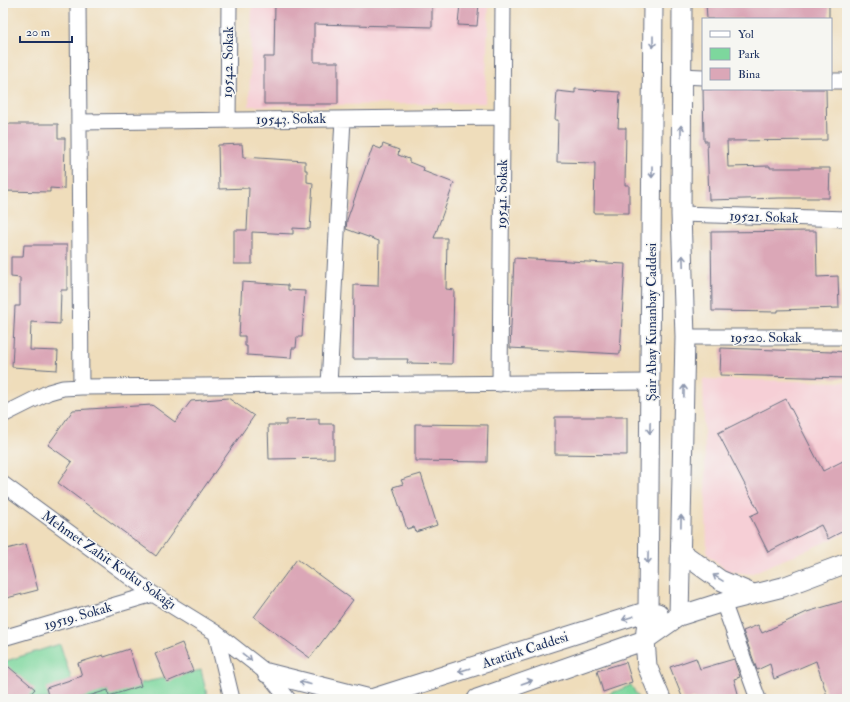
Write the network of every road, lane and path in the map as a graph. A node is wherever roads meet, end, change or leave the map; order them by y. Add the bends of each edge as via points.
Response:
1 (78, 3) edge
2 (229, 3) edge
3 (503, 3) edge
4 (653, 3) edge
5 (682, 3) edge
6 (681, 76) junction
7 (702, 77) edge
8 (832, 81) edge
9 (847, 81) edge
10 (502, 117) junction
11 (343, 119) junction
12 (228, 120) junction
13 (79, 122) junction
14 (681, 214) junction
15 (847, 219) edge
16 (685, 337) junction
17 (847, 337) edge
18 (650, 382) junction
19 (500, 384) junction
20 (329, 386) junction
21 (81, 387) junction
22 (3, 415) edge
23 (3, 484) edge
24 (681, 552) junction
25 (847, 563) edge
26 (153, 594) junction
27 (753, 594) junction
28 (723, 602) junction
29 (648, 611) junction
30 (679, 616) junction
31 (216, 633) junction
32 (3, 638) edge
33 (645, 640) junction
34 (267, 673) junction
35 (232, 699) edge
36 (288, 699) edge
37 (371, 699) edge
38 (477, 699) edge
39 (661, 699) edge
40 (758, 699) edge

1 - 13 street
2 - 12 street, 19542. Sokak
3 - 10 street, 19541. Sokak
4 -> 18 street, Şair Abay Kunanbay Caddesi
5 - 6 street
6 - 7 street
14 -> 6 street
8 - 9 street
10 - 11 street, 19543. Sokak
10 - 19 street, 19541. Sokak
11 - 12 street, 19543. Sokak
11 - 20 street
12 - 13 street, 19543. Sokak
13 - 21 street
14 - 15 street, 19521. Sokak
16 -> 14 street
16 - 17 street, 19520. Sokak
24 -> 16 street
18 - 19 street
18 -> 29 street, Şair Abay Kunanbay Caddesi
19 - 20 street
20 - 21 street
21 - 22 street via 49,392
23 - 26 street, Mehmet Zahit Kotku Sokağı
27 -> 24 street via 720,580
24 - 30 street
25 - 27 street, Atatürk Caddesi via 784,587
26 - 31 street, Mehmet Zahit Kotku Sokağı
26 - 32 street, 19519. Sokak
27 - 28 street, Atatürk Caddesi
28 - 30 street, Atatürk Caddesi
28 - 40 street
29 - 30 street, Atatürk Caddesi
29 - 33 street, Şair Abay Kunanbay Caddesi
29 -> 37 street, Atatürk Caddesi
30 - 33 street, Atatürk Caddesi
31 -> 34 street, Mehmet Zahit Kotku Sokağı
31 - 35 street
38 -> 33 street, Atatürk Caddesi
33 - 39 street, Şair Abay Kunanbay Caddesi via 647,666
34 - 36 street, Mehmet Zahit Kotku Sokağı
37 -> 34 street

